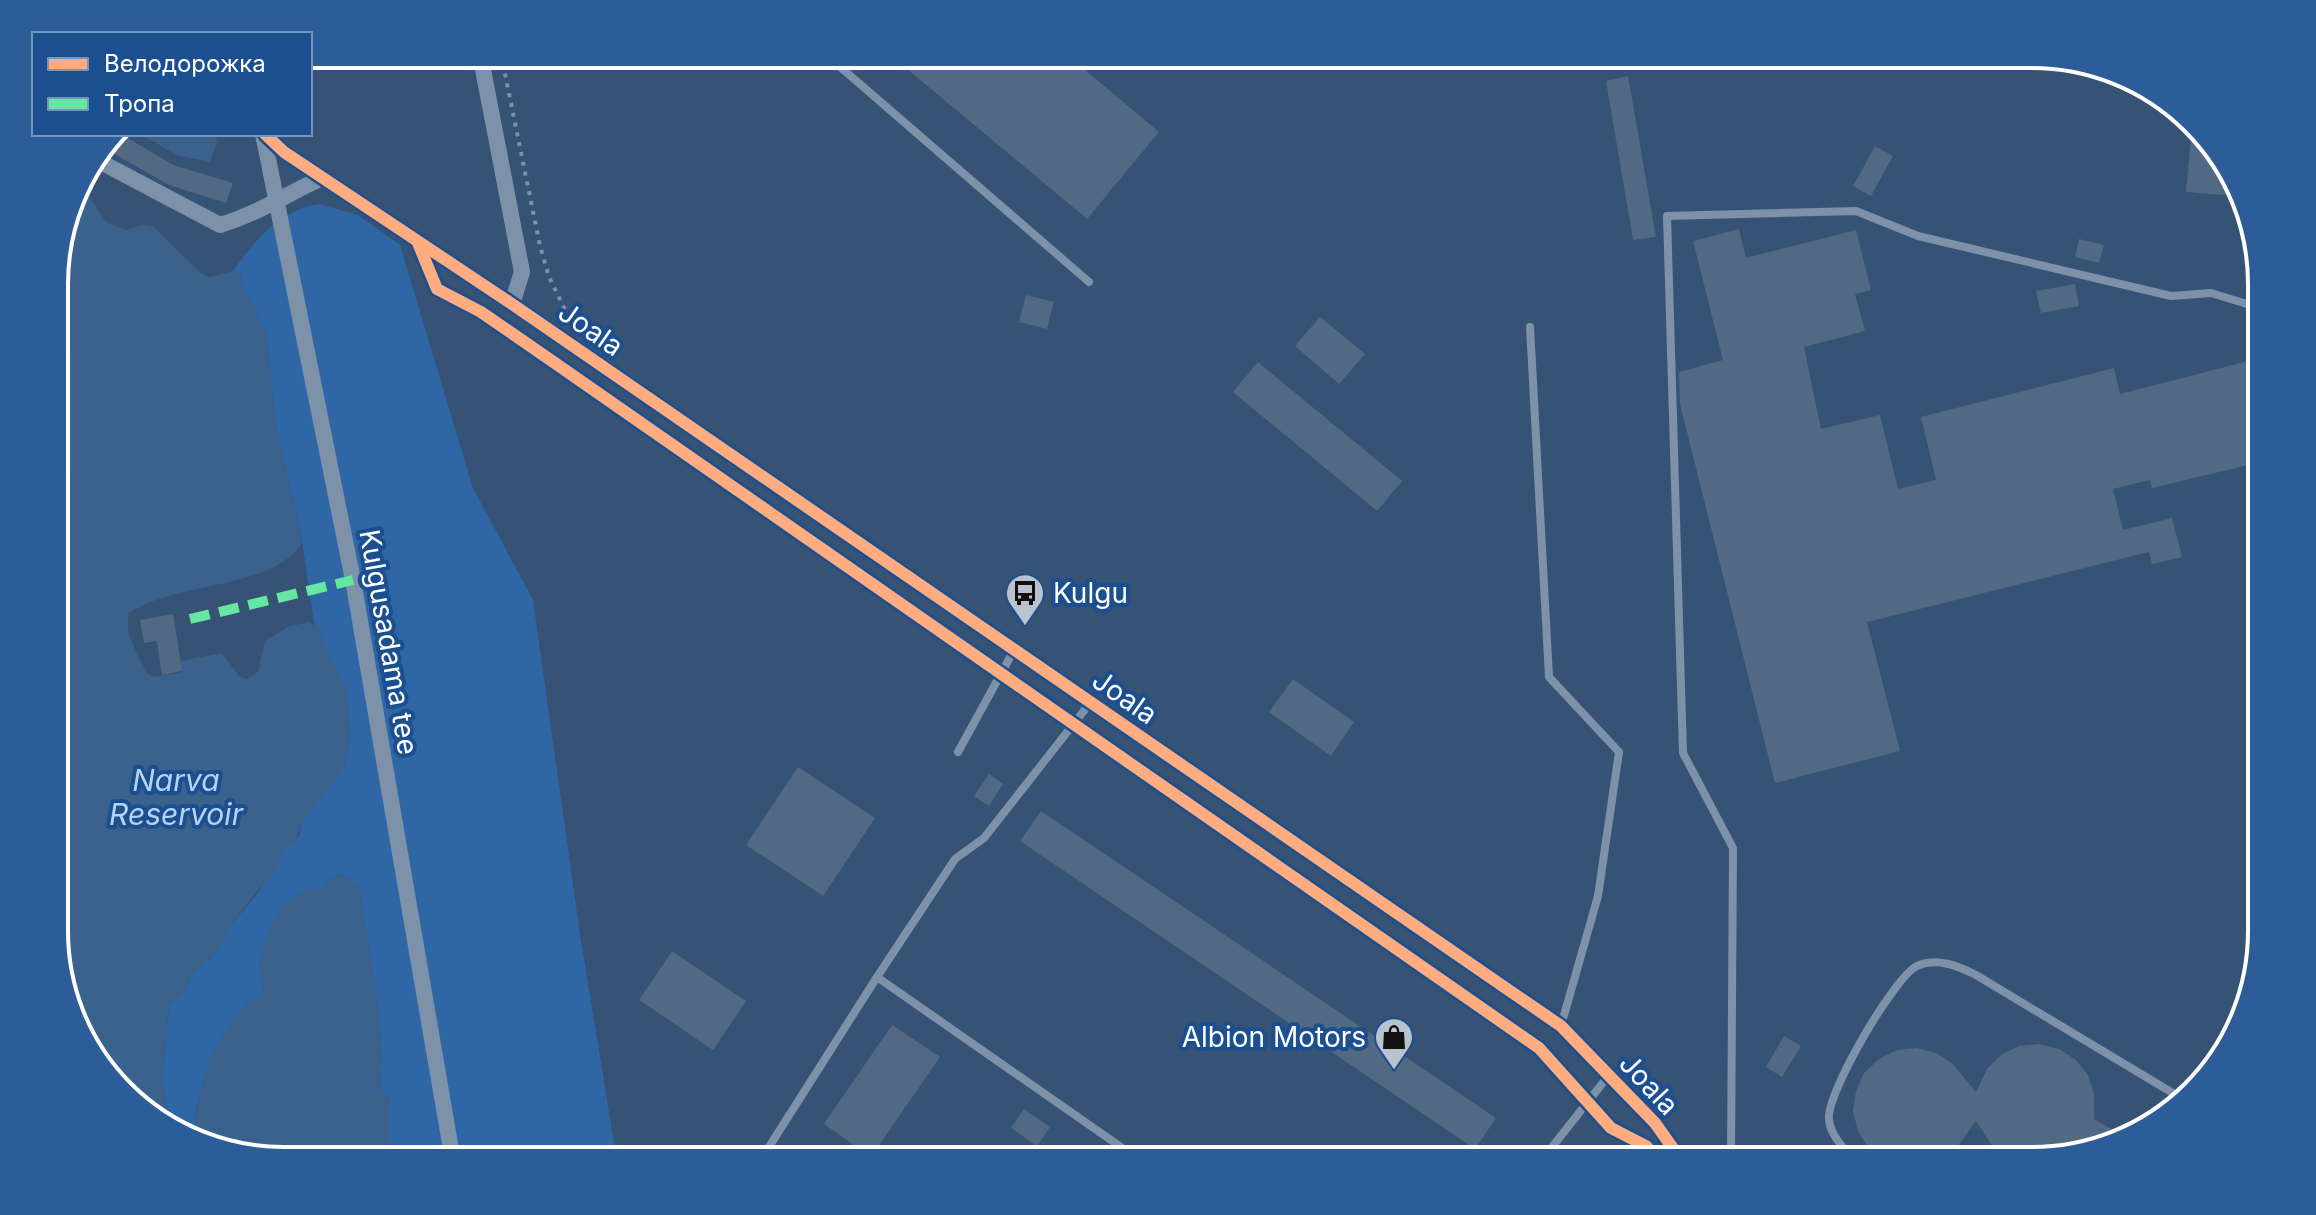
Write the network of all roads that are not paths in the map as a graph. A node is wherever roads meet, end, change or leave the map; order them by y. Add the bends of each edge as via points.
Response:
1 (483, 68) edge
2 (841, 68) edge
3 (264, 136) edge
4 (266, 136) edge
5 (104, 164) edge
6 (322, 178) junction
7 (274, 200) junction
8 (1089, 282) dead end
9 (512, 304) junction
10 (2248, 304) edge
11 (1530, 327) dead end
12 (1015, 650) junction
13 (1090, 702) junction
14 (958, 752) dead end
15 (877, 977) junction
16 (1561, 1026) junction
17 (1609, 1075) junction
18 (2173, 1093) edge
19 (451, 1147) edge
20 (769, 1147) edge
21 (1121, 1147) edge
22 (1552, 1147) edge
23 (1672, 1147) edge
24 (1731, 1147) edge
25 (1844, 1147) edge

1 - 9 street via 522,272
2 - 8 lane
3 - 7 street, Kulgusadama tee
4 - 6 street, Joala
5 - 7 street via 220,225 255,214
6 - 7 street
6 - 9 street, Joala
7 - 19 street, Kulgusadama tee via 353,580
9 - 12 street, Joala
10 - 24 lane via 2211,293 2171,296 1918,236 1856,211 1667,216 1683,753 1733,848
11 - 16 lane via 1549,677 1619,752 1598,896
12 - 13 street, Joala
12 - 14 lane
13 - 15 lane via 984,838 955,859
13 - 16 street, Joala
15 - 20 lane
15 - 21 lane
16 - 17 street, Joala
17 - 22 lane
17 - 23 street, Joala
18 - 25 lane via 1976,975 1946,963 1924,964 1901,979 1831,1102 1830,1128

